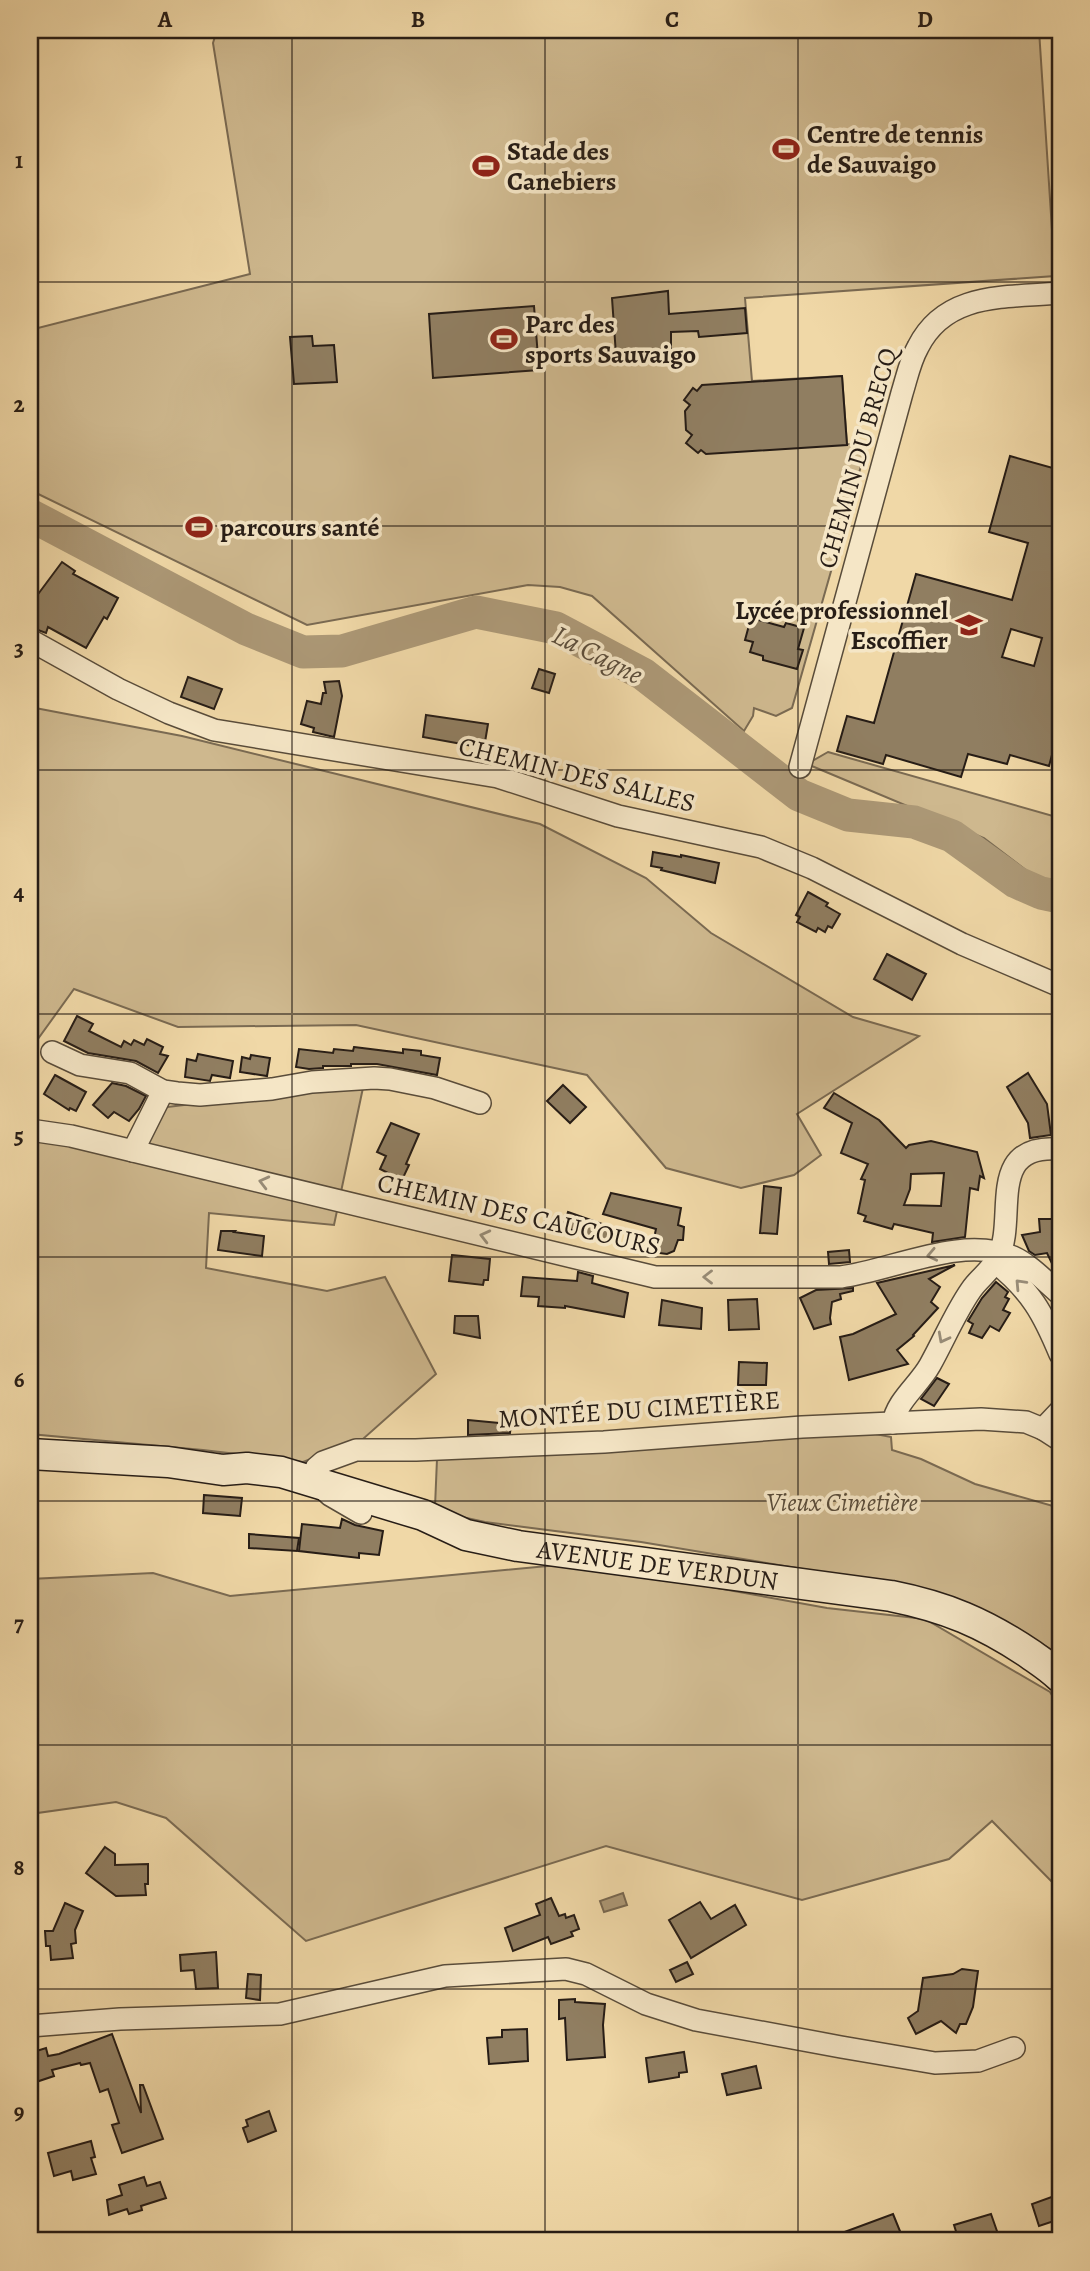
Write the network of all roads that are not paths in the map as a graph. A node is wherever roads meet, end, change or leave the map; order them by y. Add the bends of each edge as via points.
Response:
1 (1060, 293) edge
2 (30, 640) edge
3 (800, 767) dead end
4 (1060, 986) edge
5 (52, 1052) dead end
6 (163, 1091) junction
7 (480, 1103) dead end
8 (30, 1130) edge
9 (1060, 1149) edge
10 (133, 1151) junction
11 (998, 1257) junction
12 (1060, 1294) edge
13 (1060, 1354) edge
14 (1060, 1412) edge
15 (893, 1423) junction
16 (1052, 1434) edge
17 (30, 1454) edge
18 (241, 1474) junction
19 (321, 1484) junction
20 (361, 1513) junction
21 (466, 1535) junction
22 (1060, 1676) edge
23 (30, 2026) edge
24 (1014, 2048) dead end

1 - 3 street, CHEMIN DU BRECQ via 962,305 943,316 919,344
2 - 4 street, CHEMIN DES SALLES via 118,689 214,730 498,777 618,816 761,847
5 - 6 street via 80,1065 130,1073
6 - 7 street via 200,1095 374,1078 435,1088
6 - 10 street
8 - 10 street, CHEMIN DES CAUCOURS
9 - 11 street via 1040,1150 1016,1165 1006,1188 1005,1238
11 -> 10 street, CHEMIN DES CAUCOURS via 991,1251 939,1253 841,1277 655,1277
11 - 12 street via 1016,1258
13 -> 11 street via 1033,1298
11 -> 15 street via 972,1289
14 - 16 street
15 - 16 street, MONTÉE DU CIMETIÈRE via 1026,1422
15 - 19 street, MONTÉE DU CIMETIÈRE via 388,1450 364,1456
17 - 18 main road via 168,1462
18 - 19 main road, AVENUE DE VERDUN via 281,1472
18 - 20 main road
19 - 20 street via 330,1495
19 - 21 main road, AVENUE DE VERDUN via 423,1515
20 - 21 main road
21 - 22 main road, AVENUE DE VERDUN via 923,1603 984,1626
23 - 24 street via 280,2014 445,1976 566,1969 696,2020 841,2047 936,2063 978,2061

